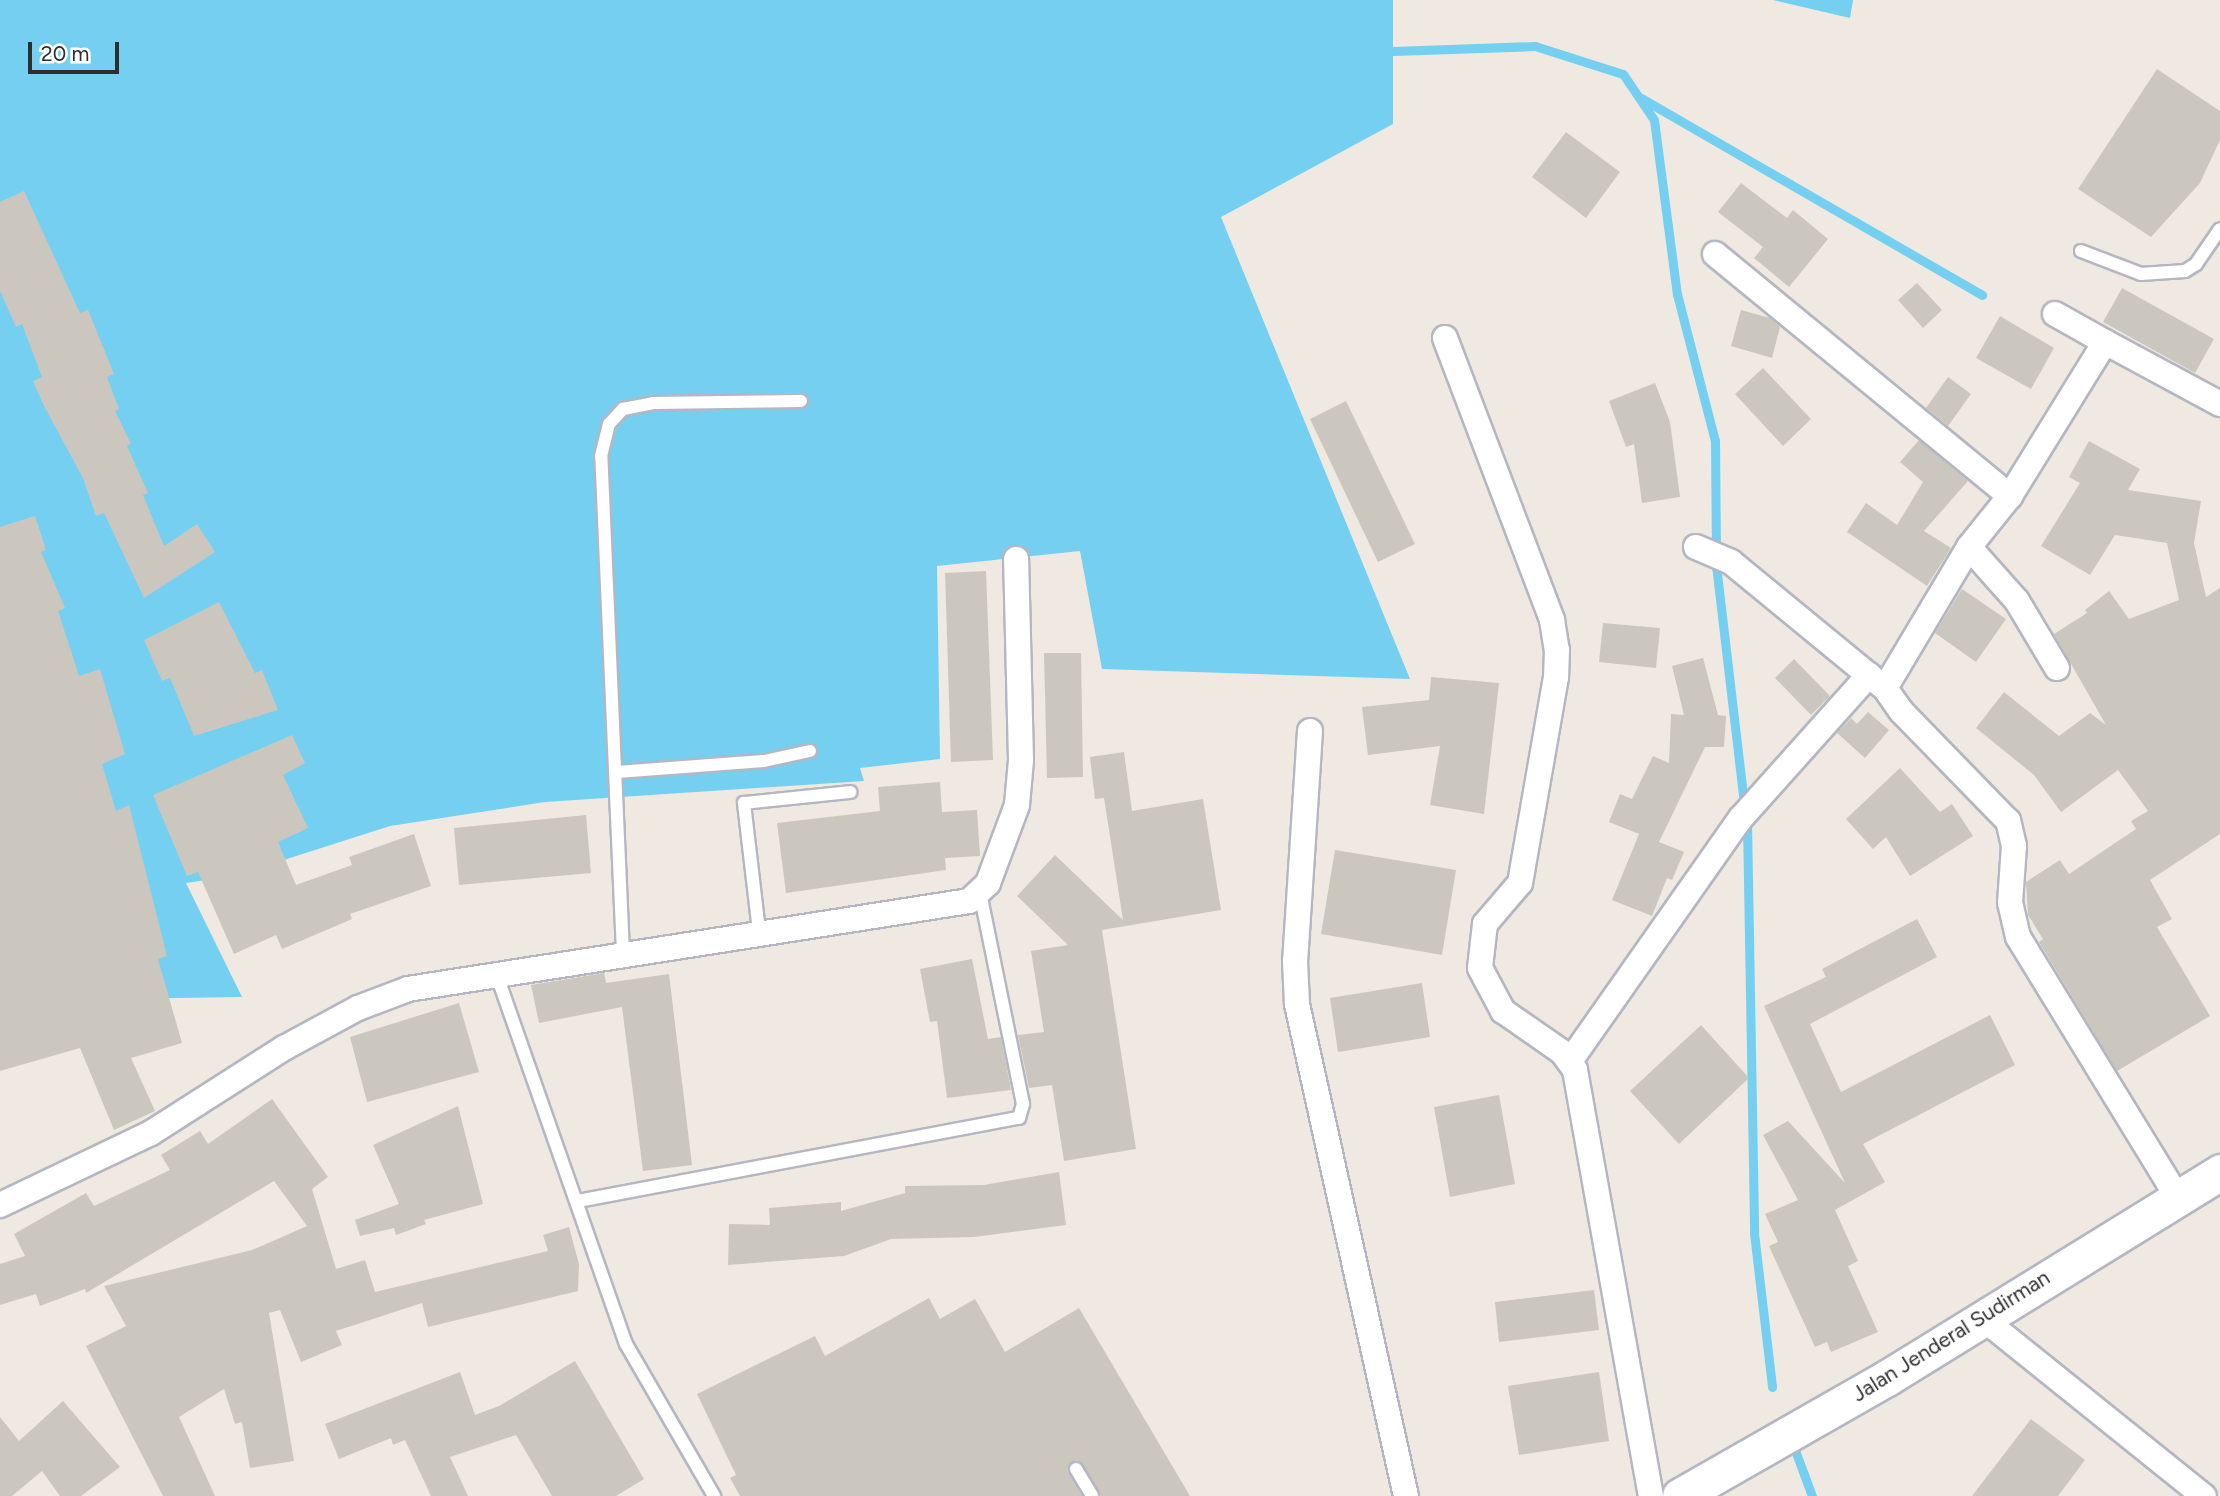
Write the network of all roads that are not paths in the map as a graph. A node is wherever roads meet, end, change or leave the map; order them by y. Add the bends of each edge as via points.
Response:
1 (2220, 229) edge
2 (2081, 251) dead end
3 (1715, 254) dead end
4 (2055, 314) dead end
5 (1445, 338) dead end
6 (2105, 342) junction
7 (801, 401) dead end
8 (2220, 404) edge
9 (2010, 496) junction
10 (1969, 547) junction
11 (1709, 552) dead end
12 (1016, 559) dead end
13 (2057, 668) dead end
14 (1877, 681) junction
15 (1310, 731) dead end
16 (810, 751) dead end
17 (617, 772) junction
18 (850, 792) dead end
19 (980, 892) junction
20 (759, 931) junction
21 (623, 953) junction
22 (496, 972) junction
23 (1570, 1061) junction
24 (2220, 1172) edge
25 (2178, 1198) junction
26 (578, 1201) junction
27 (0, 1205) edge
28 (1981, 1317) junction
29 (1076, 1469) dead end
30 (714, 1496) edge
31 (1092, 1496) edge
32 (1406, 1496) edge
33 (1651, 1496) edge
34 (1679, 1496) edge
35 (2204, 1496) edge

1 - 2 lane via 2196,264 2185,271 2141,274
3 - 9 street
4 - 6 street
5 - 23 street via 1552,621 1557,650 1520,883 1485,924 1480,968 1503,1011
6 - 8 street
6 - 9 street
7 - 17 lane via 653,403 623,409 609,424 601,456
9 - 10 street
10 - 13 street via 2017,601
10 - 14 street
11 - 14 street
12 - 19 street via 1021,760 1017,805 1007,842
14 - 23 street via 1741,818
14 - 25 street via 2008,821 2014,846 2010,903 2018,937
15 - 32 street via 1296,993
16 - 17 lane via 764,761
17 - 21 lane
18 - 20 lane via 744,803
19 - 20 street via 957,904
19 - 26 lane via 1023,1104 1019,1118
20 - 21 street
21 - 22 street
22 - 26 lane
22 - 27 street via 408,989 358,1008 284,1048 151,1133
23 - 33 street via 1576,1070
24 - 25 main road, Jalan Jenderal Sudirman
25 - 28 main road, Jalan Jenderal Sudirman
26 - 30 lane via 603,1288 626,1344
28 - 34 main road, Jalan Jenderal Sudirman via 1888,1378
28 - 35 street
29 - 31 lane

